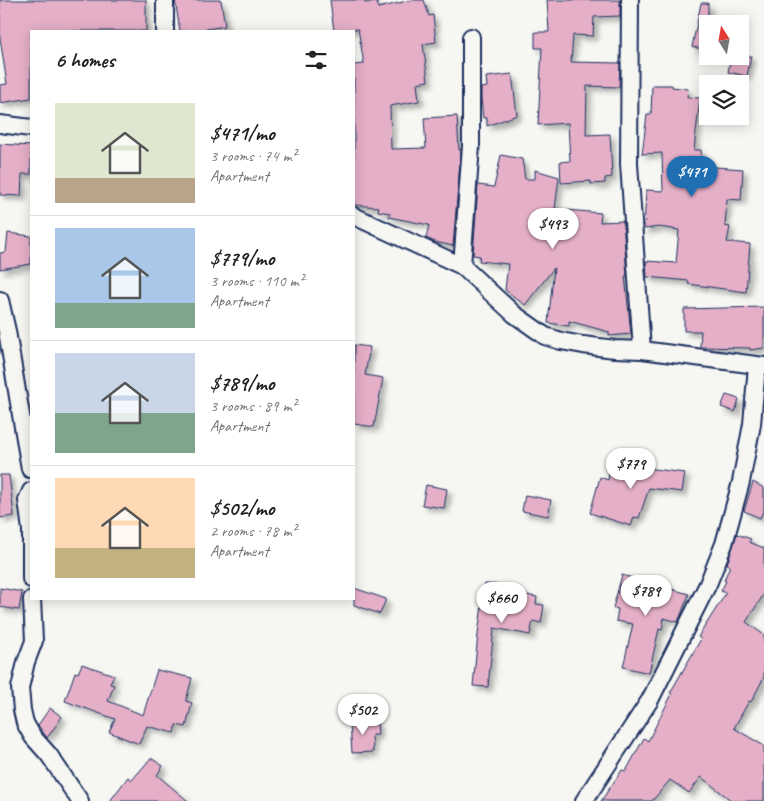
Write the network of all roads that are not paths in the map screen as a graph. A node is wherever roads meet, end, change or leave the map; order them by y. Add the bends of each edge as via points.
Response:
1 (165, 0) edge
2 (630, 0) edge
3 (165, 30) edge
4 (471, 37) dead end
5 (0, 124) edge
6 (30, 128) edge
7 (355, 216) edge
8 (462, 266) junction
9 (0, 300) edge
10 (642, 350) junction
11 (761, 366) edge
12 (30, 468) edge
13 (30, 488) edge
14 (30, 493) edge
15 (30, 522) edge
16 (32, 600) edge
17 (80, 801) edge
18 (584, 801) edge

1 - 3 street
2 - 10 street via 629,164
4 - 8 street via 471,146
5 - 6 street
7 - 8 street
8 - 10 street via 514,314 545,336 583,345
9 - 12 street
10 - 11 street
11 - 18 street via 741,482 724,544 708,584 650,700
12 - 13 street
14 - 15 street via 27,500
16 - 17 street via 34,642 20,688 25,723

